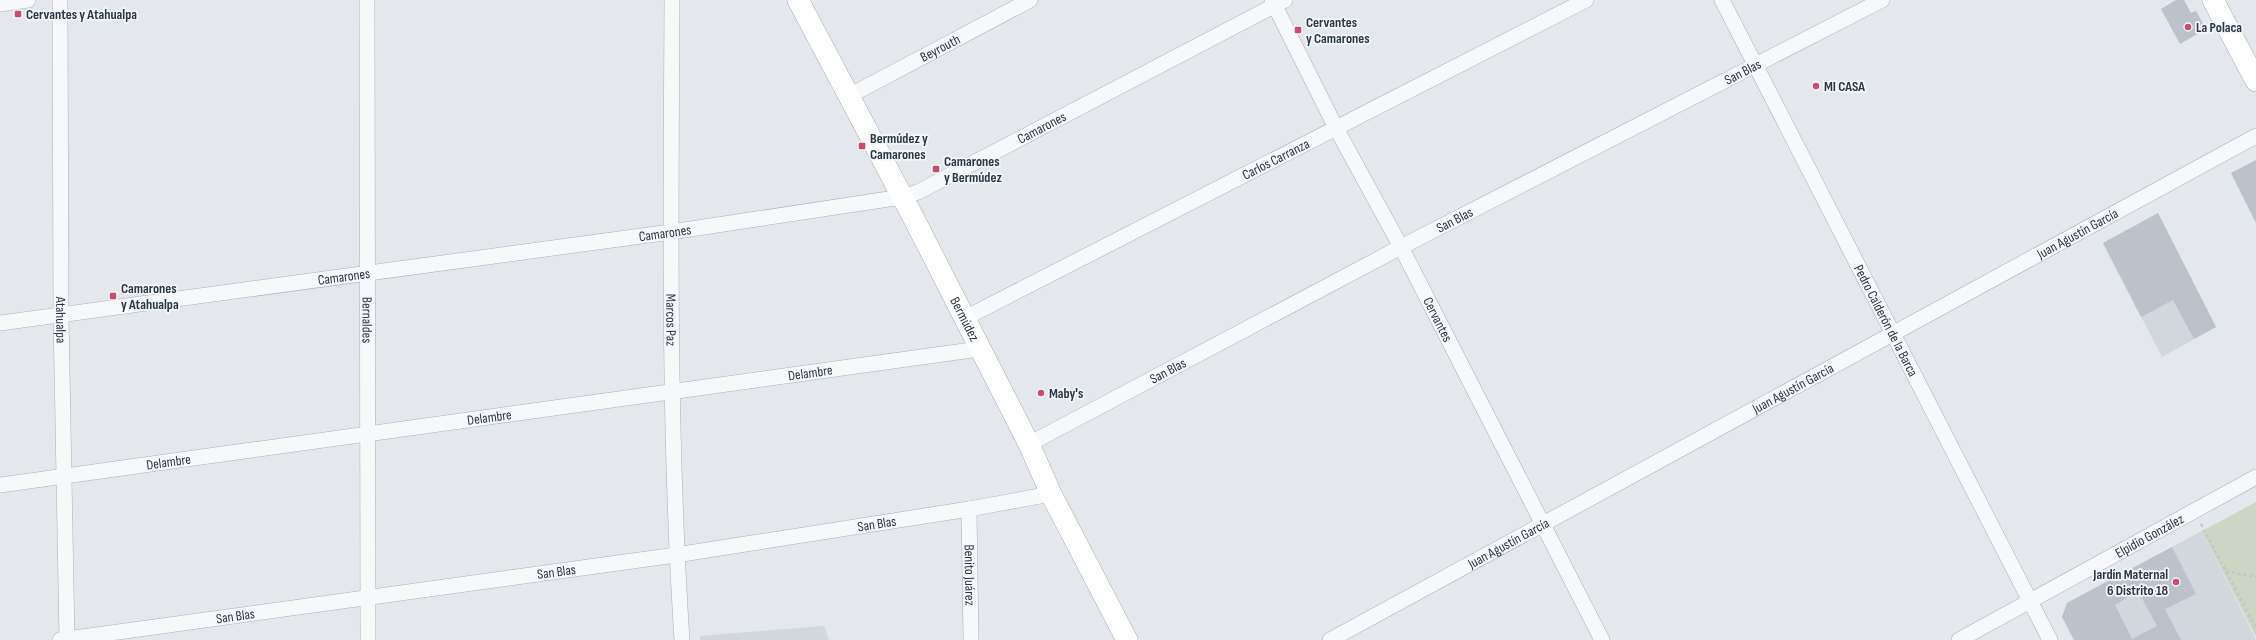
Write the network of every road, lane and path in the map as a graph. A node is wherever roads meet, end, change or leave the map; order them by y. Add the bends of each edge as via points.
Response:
1 (28, 0) edge
2 (60, 0) edge
3 (366, 0) edge
4 (672, 0) edge
5 (798, 0) edge
6 (1030, 0) edge
7 (1586, 0) edge
8 (1722, 0) edge
9 (1882, 0) edge
10 (2213, 0) edge
11 (1277, 2) edge
12 (0, 4) edge
13 (1755, 65) junction
14 (2256, 81) edge
15 (849, 96) junction
16 (1336, 128) junction
17 (2256, 136) edge
18 (902, 197) junction
19 (671, 232) junction
20 (1401, 247) junction
21 (366, 273) junction
22 (61, 315) junction
23 (964, 318) junction
24 (0, 323) edge
25 (1892, 334) junction
26 (979, 349) junction
27 (674, 392) junction
28 (368, 435) junction
29 (1029, 444) junction
30 (64, 477) junction
31 (2256, 477) edge
32 (0, 485) edge
33 (1051, 494) junction
34 (969, 509) junction
35 (2195, 510) junction
36 (1542, 524) junction
37 (676, 555) junction
38 (2226, 571) junction
39 (2256, 577) edge
40 (369, 596) junction
41 (2030, 601) junction
42 (2256, 628) edge
43 (65, 640) edge
44 (368, 640) edge
45 (682, 640) edge
46 (971, 640) edge
47 (1127, 640) edge
48 (1330, 640) edge
49 (1602, 640) edge
50 (1959, 640) edge
51 (2050, 640) edge

1 - 12 street
2 - 22 street, Atahualpa
3 - 21 street, Bernaldes
4 - 19 street, Marcos Paz
5 - 15 street, Bermúdez
6 - 15 street, Beyrouth
7 - 16 street, Carlos Carranza
8 - 13 street, Pedro Calderón de la Barca
9 - 13 street, San Blas
10 - 14 street
11 - 16 street, Cervantes
11 - 18 street, Camarones via 918,192
13 - 20 street, San Blas
13 - 25 street, Pedro Calderón de la Barca
15 - 18 street, Bermúdez
16 - 20 street, Cervantes
16 - 23 street, Carlos Carranza
17 - 25 street, Juan Agustín García
18 - 19 street, Camarones
18 - 23 street, Bermúdez
19 - 21 street, Camarones
19 - 27 street, Marcos Paz
20 - 29 street, San Blas
20 - 36 street, Cervantes
21 - 22 street, Camarones
21 - 28 street, Bernaldes
22 - 24 street, Camarones
22 - 30 street, Atahualpa
23 - 26 street, Bermúdez
25 - 36 street, Juan Agustín García
25 - 41 street, Pedro Calderón de la Barca
26 - 27 street, Delambre
26 - 29 street, Bermúdez
27 - 28 street, Delambre
27 - 37 street, Marcos Paz
28 - 30 street, Delambre
28 - 40 street, Bernaldes
29 - 33 street, Bermúdez
30 - 32 street, Delambre
30 - 43 street, Atahualpa
31 - 35 street, Elpidio González
33 - 34 street, San Blas
33 - 47 street, Bermúdez
34 - 37 street, San Blas
34 - 46 street, Benito Juárez
35 - 38 path
35 - 41 street, Elpidio González
36 - 48 street, Juan Agustín García
36 - 49 street, Cervantes
37 - 40 street, San Blas
37 - 45 street, Marcos Paz
38 - 39 path
38 - 42 path
40 - 43 street, San Blas
40 - 44 street, Bernaldes
41 - 50 street, Elpidio González
41 - 51 street, Pedro Calderón de la Barca

